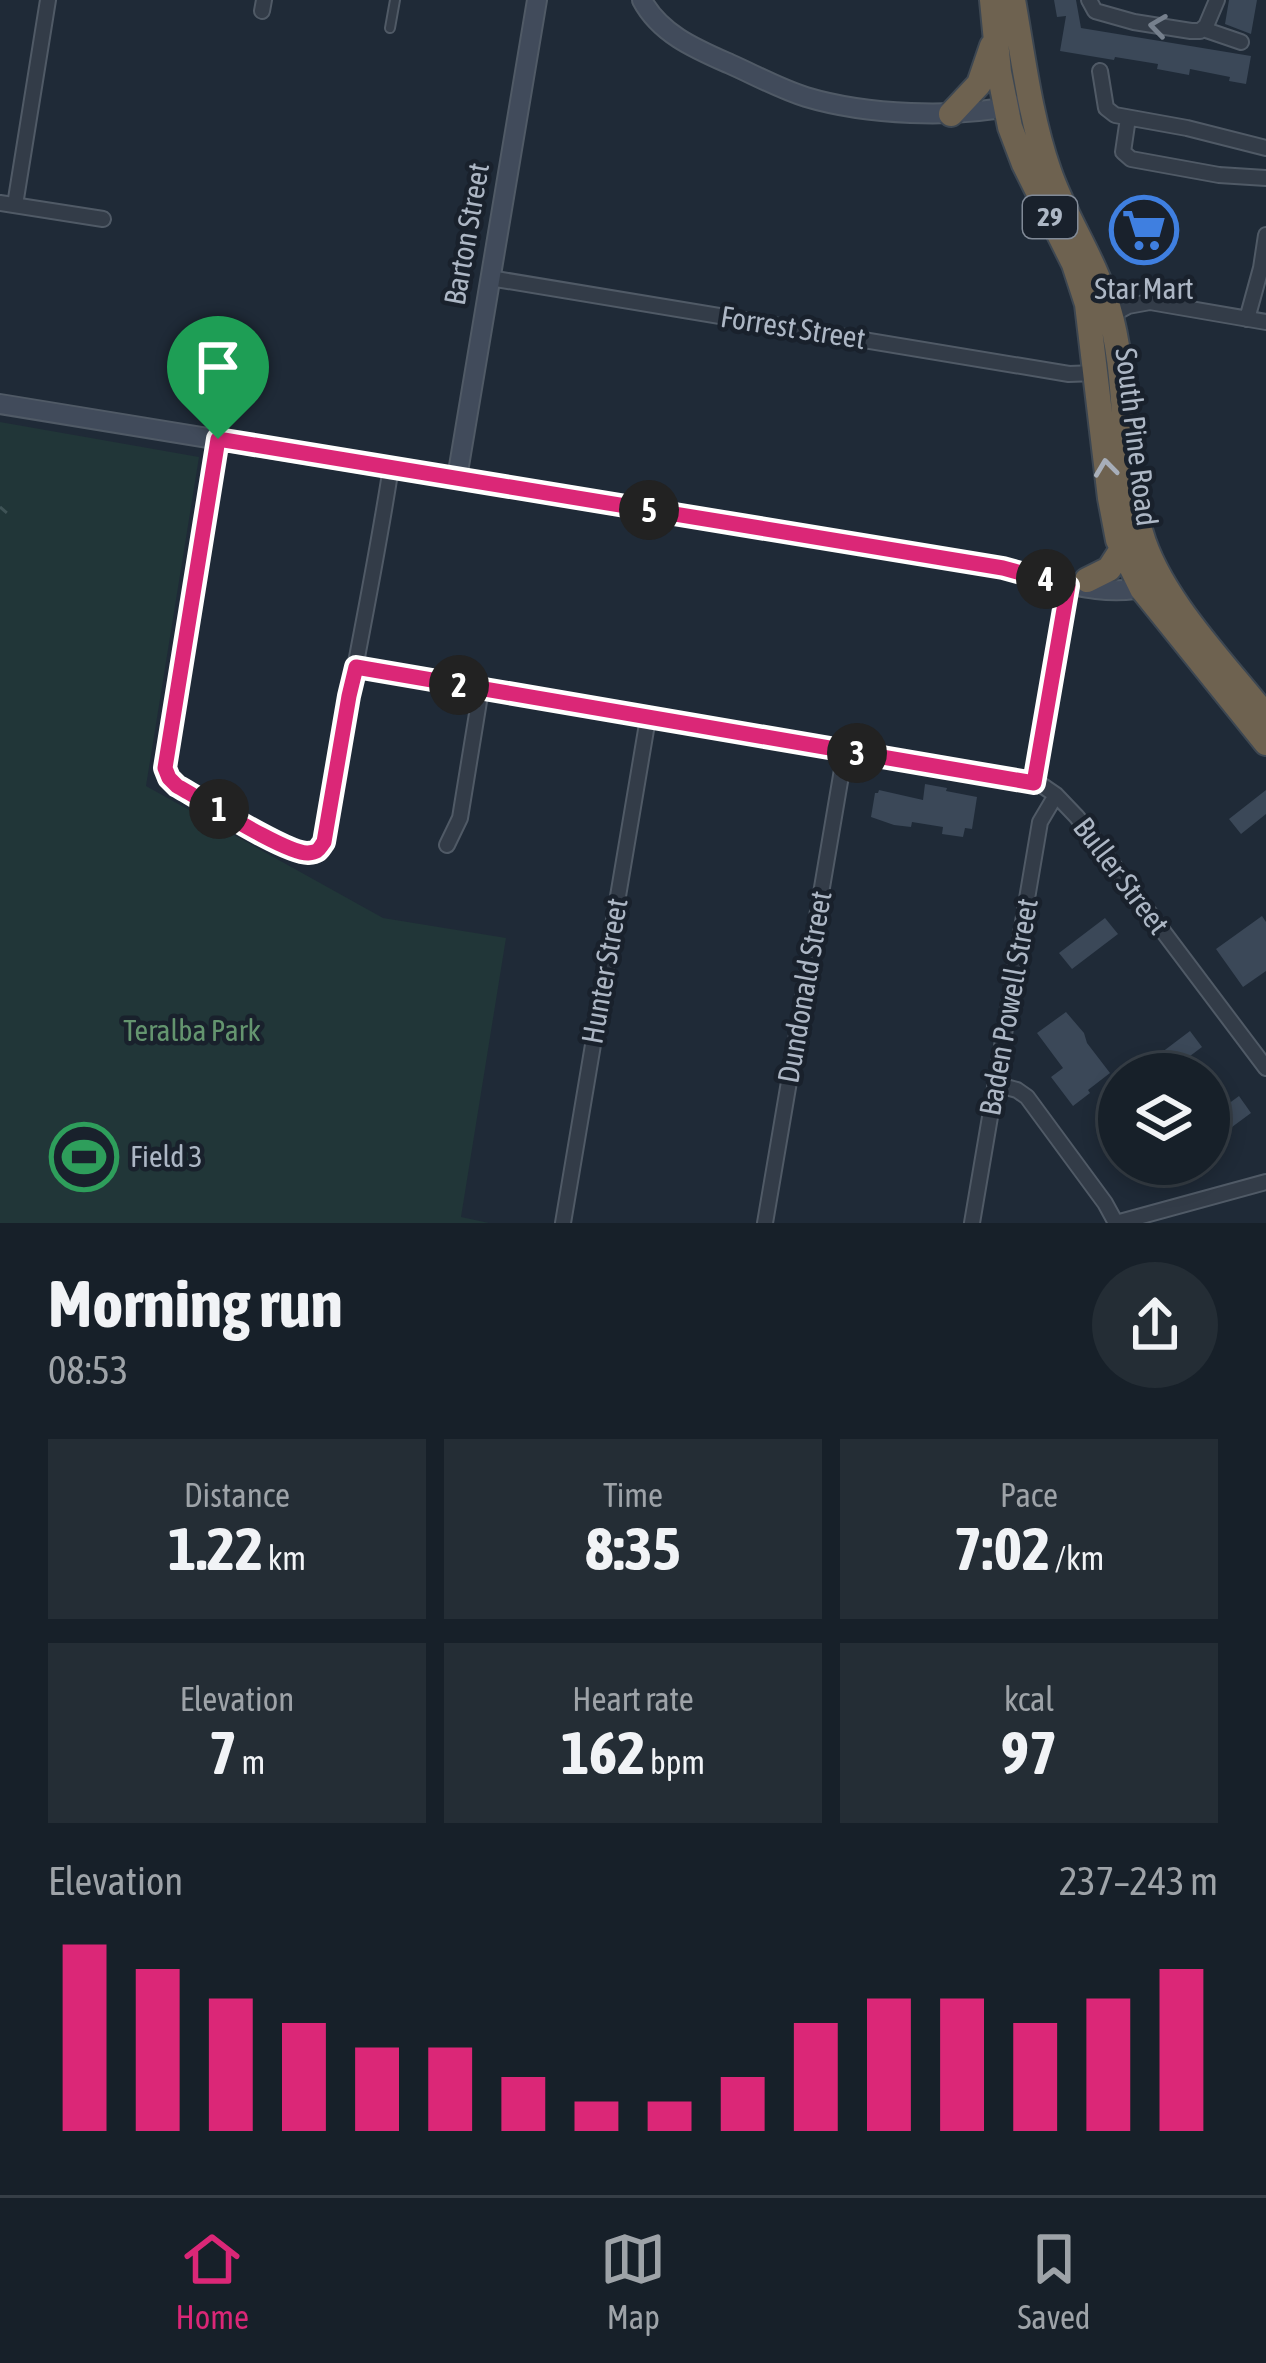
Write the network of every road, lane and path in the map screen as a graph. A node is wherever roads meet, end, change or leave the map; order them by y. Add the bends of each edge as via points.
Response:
1 (48, 0) edge
2 (395, 0) edge
3 (537, 0) edge
4 (642, 0) edge
5 (992, 0) edge
6 (1013, 0) edge
7 (1217, 0) edge
8 (1088, 10) edge
9 (390, 28) dead end
10 (1203, 29) junction
11 (996, 30) junction
12 (1241, 42) dead end
13 (1100, 71) dead end
14 (1033, 102) junction
15 (1005, 108) junction
16 (951, 114) junction
17 (1128, 118) junction
18 (1266, 148) edge
19 (1266, 178) edge
20 (7, 204) edge
21 (103, 219) dead end
22 (1266, 235) edge
23 (490, 278) junction
24 (1246, 319) junction
25 (1101, 321) junction
26 (1266, 322) edge
27 (1096, 373) junction
28 (0, 404) edge
29 (218, 439) junction
30 (391, 467) junction
31 (457, 478) junction
32 (0, 506) edge
33 (7, 513) dead end
34 (1122, 549) junction
35 (1150, 581) junction
36 (1078, 583) junction
37 (356, 667) junction
38 (481, 688) junction
39 (1266, 717) edge
40 (648, 718) junction
41 (1266, 742) edge
42 (845, 752) junction
43 (1034, 783) junction
44 (1056, 795) junction
45 (447, 845) dead end
46 (1266, 1068) edge
47 (995, 1084) junction
48 (1266, 1182) edge
49 (562, 1223) edge
50 (765, 1223) edge
51 (972, 1223) edge
52 (1116, 1223) edge

1 - 20 street
2 - 9 lane
3 - 23 street, Barton Street
4 - 16 street via 692,46 800,96
5 - 11 highway, South Pine Road
6 - 14 highway, South Pine Road
7 - 10 street
10 -> 8 street
10 - 12 street
11 - 15 highway, South Pine Road
11 - 16 highway via 982,79
13 - 17 street via 1106,108
14 - 15 street
14 - 25 highway, South Pine Road / 29 via 1048,169 1093,264
15 - 16 street
15 - 25 highway, South Pine Road / 29
17 - 18 street
17 - 19 street via 1123,152 1131,159
20 - 21 street
22 - 24 street
23 - 27 street, Forrest Street
23 - 31 street, Barton Street
24 - 25 street via 1150,302
24 - 26 street
25 - 27 highway, South Pine Road / 29
25 - 35 highway, South Pine Road / 29 via 1119,363
34 -> 27 highway, South Pine Road / 29
28 - 29 street
29 - 30 street
29 - 37 street via 169,778 287,848 314,852 325,837
30 - 31 street
30 - 37 street
31 - 36 street
32 - 33 path
34 - 35 highway, South Pine Road / 29
34 - 36 highway via 1108,569
35 - 36 street
35 - 39 highway, South Pine Road / 29
35 - 41 highway, South Pine Road / 29
36 - 43 street
37 - 38 street, Buller Street
38 - 40 street, Buller Street
38 - 45 street via 460,818
40 - 42 street, Buller Street
40 - 49 street, Hunter Street
42 - 43 street, Buller Street
42 - 50 street, Dundonald Street
43 - 44 street, Buller Street
44 - 46 street, Buller Street
44 - 47 street, Baden Powell Street via 1041,818
47 - 51 street, Baden Powell Street
47 - 52 street via 1027,1097
48 - 52 street

